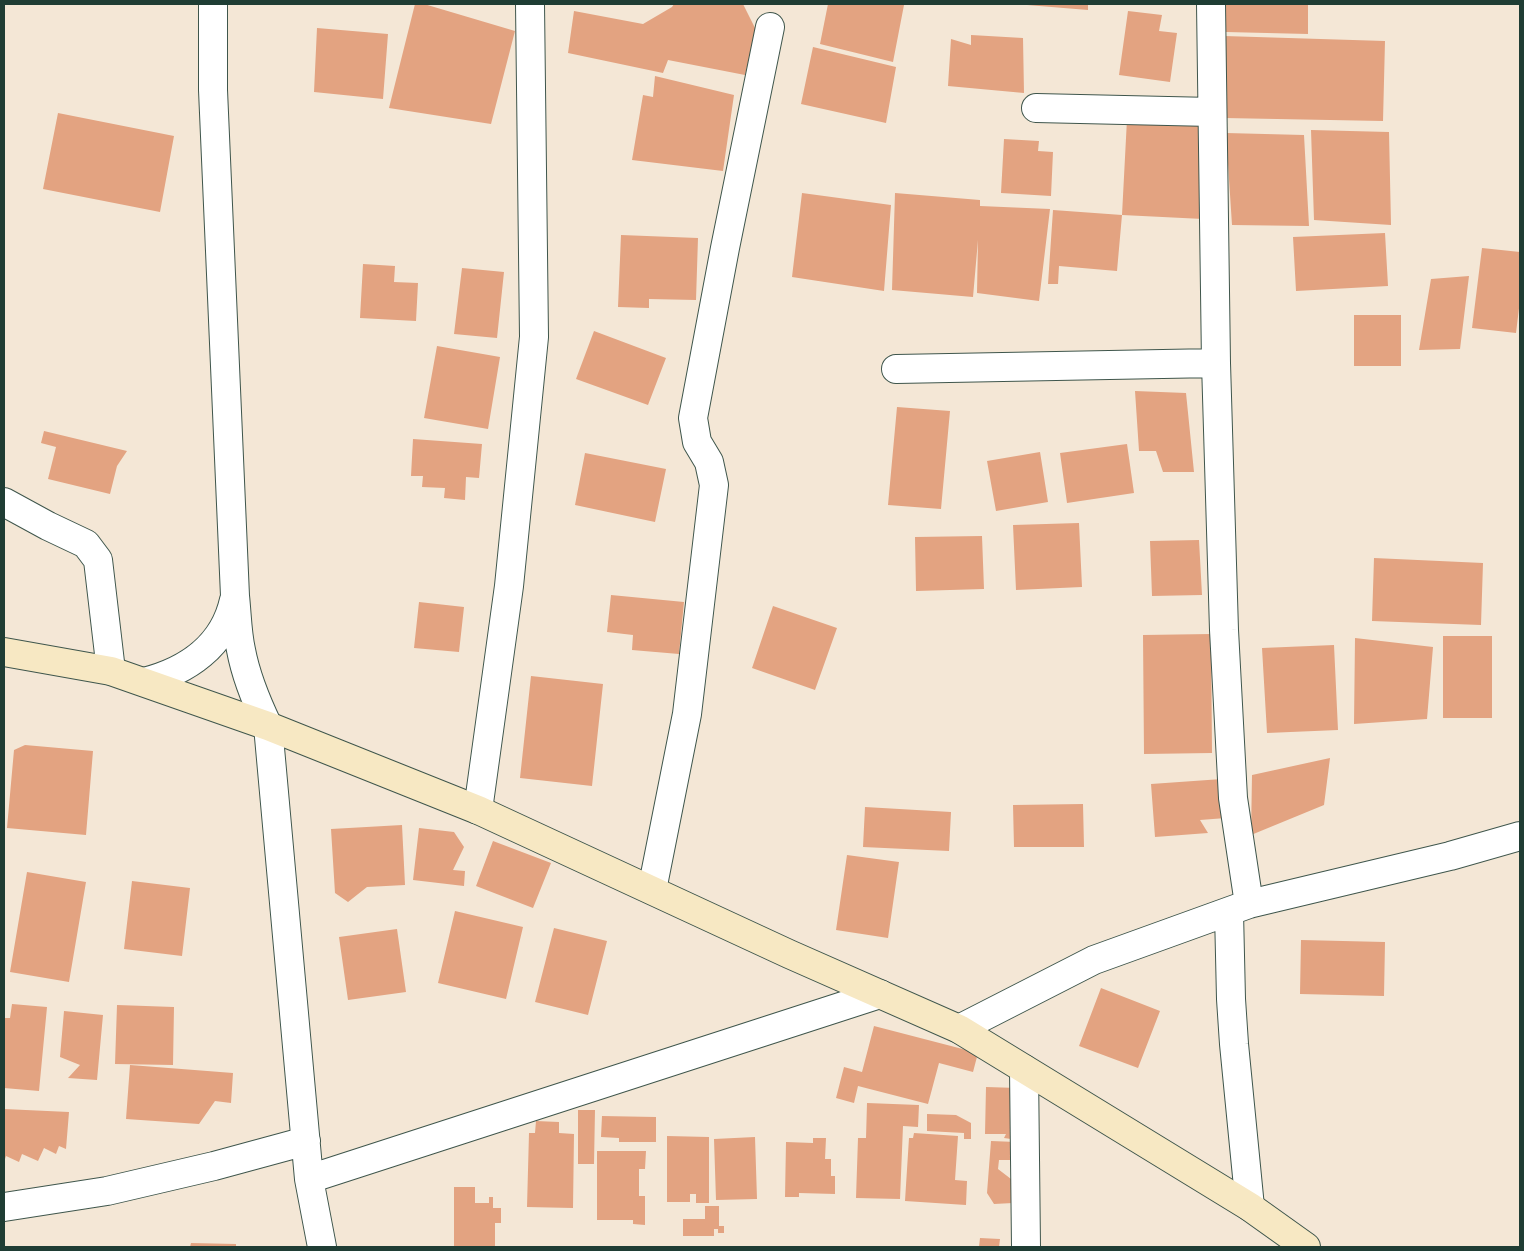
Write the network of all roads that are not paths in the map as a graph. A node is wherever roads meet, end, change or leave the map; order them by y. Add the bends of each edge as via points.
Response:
1 (213, 4) edge
2 (530, 4) edge
3 (1211, 4) edge
4 (770, 27) dead end
5 (1036, 108) dead end
6 (1212, 112) junction
7 (1216, 363) junction
8 (896, 369) dead end
9 (4, 502) edge
10 (235, 596) junction
11 (4, 652) edge
12 (111, 670) junction
13 (144, 682) junction
14 (268, 726) junction
15 (478, 810) junction
16 (1520, 836) edge
17 (652, 890) junction
18 (1239, 908) junction
19 (880, 994) junction
20 (959, 1029) junction
21 (1024, 1069) junction
22 (306, 1141) junction
23 (309, 1179) junction
24 (4, 1207) edge
25 (1250, 1207) junction
26 (322, 1247) edge
27 (1026, 1247) edge
28 (1306, 1247) edge

1 - 10 street via 213,90
2 - 15 street via 534,337 509,586
3 - 6 street
4 - 17 street via 693,418 697,442 708,462 714,485 686,714
5 - 6 street
6 - 7 street
7 - 8 street
7 - 18 street via 1224,630 1232,798 1239,852
9 - 12 street via 86,544 98,560
10 - 13 street via 222,629 197,659 172,674
10 - 14 street via 240,648 256,701
11 - 12 street
12 - 13 street
13 - 14 street
14 - 15 street
14 - 22 street
15 - 17 street
16 - 18 street
17 - 19 street
18 - 20 street via 1094,960
18 - 25 street via 1233,1035
19 - 20 street
19 - 23 street
20 - 21 street
21 - 25 street
21 - 27 street
22 - 23 street
22 - 24 street via 107,1191
23 - 26 street
25 - 28 street

